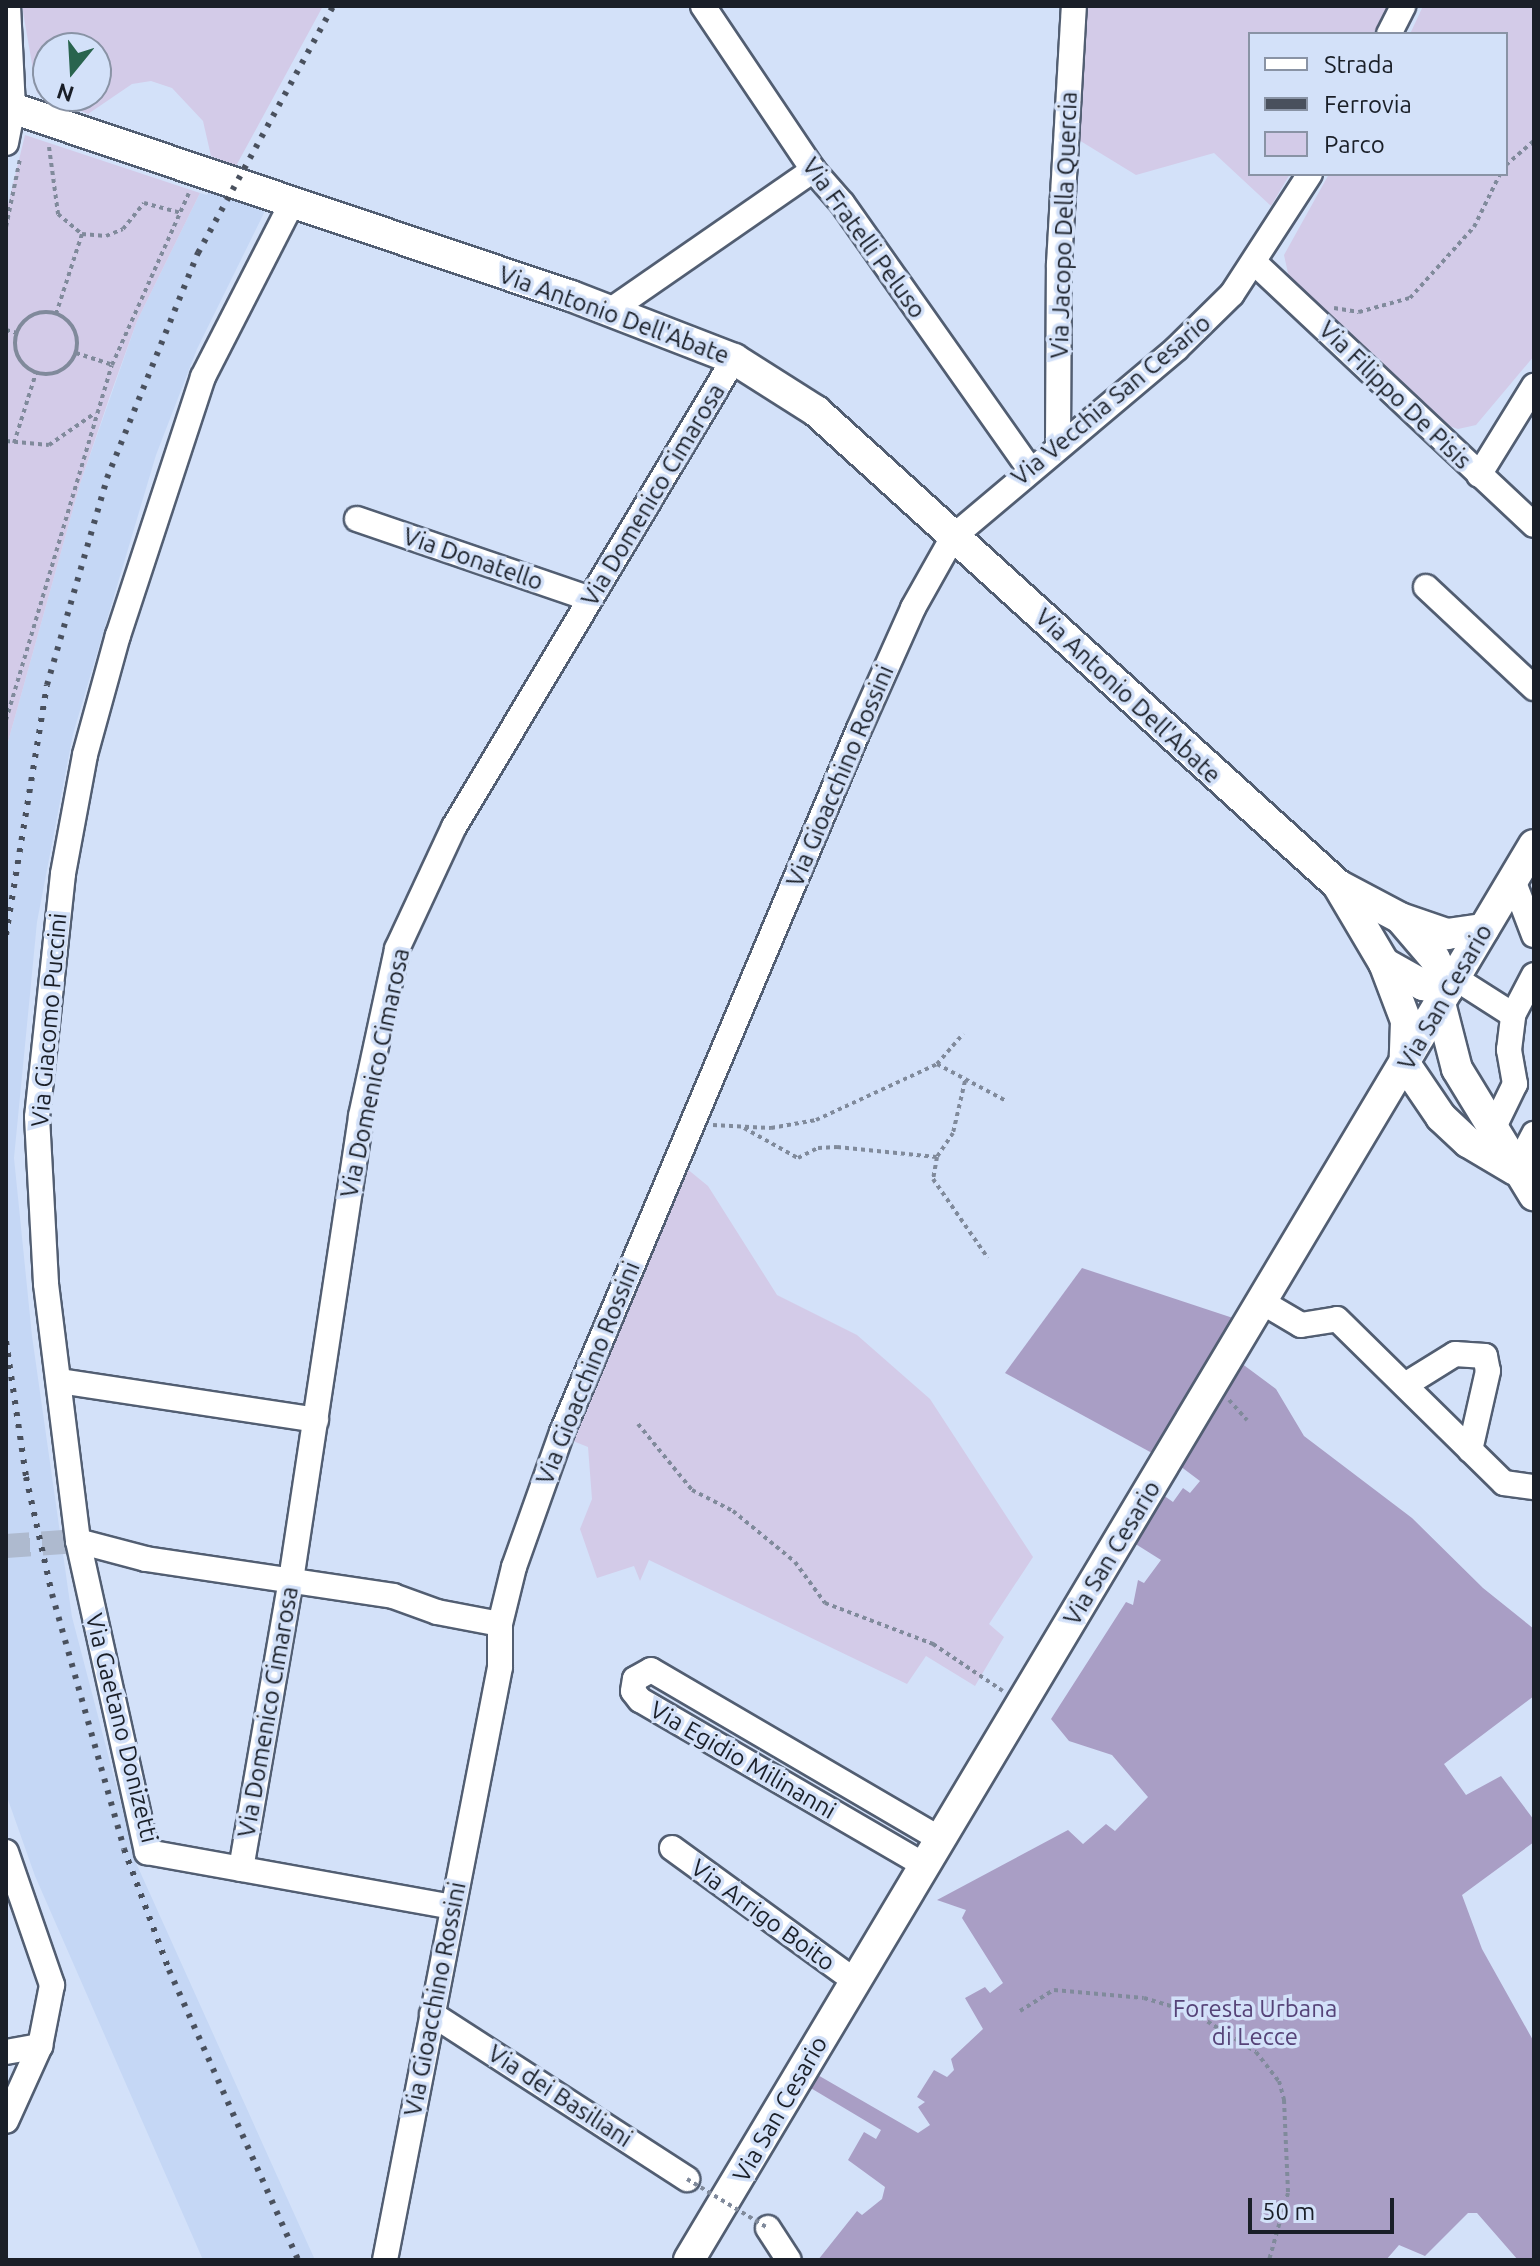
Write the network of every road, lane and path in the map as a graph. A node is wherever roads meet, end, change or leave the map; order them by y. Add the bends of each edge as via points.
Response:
1 (8, 6) edge
2 (703, 6) edge
3 (1074, 6) edge
4 (1403, 6) edge
5 (1390, 32) edge
6 (9, 107) edge
7 (1534, 141) edge
8 (15, 146) edge
9 (49, 147) dead end
10 (1508, 163) edge
11 (813, 170) junction
12 (1309, 176) edge
13 (1499, 176) edge
14 (292, 203) junction
15 (6, 227) edge
16 (82, 234) junction
17 (1256, 264) junction
18 (611, 310) junction
19 (56, 314) junction
20 (1311, 316) junction
21 (6, 330) edge
22 (17, 333) junction
23 (76, 353) junction
24 (734, 359) junction
25 (112, 365) junction
26 (36, 373) junction
27 (1534, 386) edge
28 (97, 411) junction
29 (6, 441) edge
30 (14, 444) junction
31 (1058, 445) junction
32 (1029, 468) junction
33 (1479, 475) junction
34 (357, 519) dead end
35 (1534, 525) edge
36 (953, 537) junction
37 (1426, 587) dead end
38 (590, 599) junction
39 (1534, 688) edge
40 (6, 720) edge
41 (1534, 845) edge
42 (1513, 880) junction
43 (1338, 885) junction
44 (1400, 918) junction
45 (1484, 929) junction
46 (1534, 935) edge
47 (1384, 963) junction
48 (1534, 975) edge
49 (1448, 990) junction
50 (1513, 1015) junction
51 (963, 1034) dead end
52 (937, 1064) junction
53 (1405, 1064) junction
54 (1457, 1069) junction
55 (965, 1081) junction
56 (1006, 1101) dead end
57 (695, 1119) junction
58 (744, 1127) junction
59 (1494, 1127) junction
60 (1534, 1134) edge
61 (937, 1157) junction
62 (1515, 1170) junction
63 (1534, 1195) edge
64 (988, 1258) dead end
65 (1262, 1302) junction
66 (59, 1381) junction
67 (1405, 1385) junction
68 (316, 1420) junction
69 (638, 1424) dead end
70 (1470, 1450) junction
71 (1534, 1487) edge
72 (78, 1541) junction
73 (291, 1580) junction
74 (500, 1624) junction
75 (1022, 1703) junction
76 (940, 1839) junction
77 (672, 1848) dead end
78 (6, 1852) edge
79 (924, 1865) junction
80 (241, 1869) junction
81 (452, 1907) junction
82 (855, 1981) junction
83 (1020, 2011) dead end
84 (432, 2014) junction
85 (40, 2046) junction
86 (6, 2052) edge
87 (6, 2121) edge
88 (687, 2179) joint
89 (768, 2228) joint
90 (385, 2260) edge
91 (689, 2260) edge
92 (789, 2260) edge
93 (1269, 2260) edge

1 - 6 street
2 - 11 street, Via Fratelli Peluso
3 - 31 street, Via Jacopo Della Quercia via 1059,264
4 - 5 street
6 - 8 street
6 - 14 main road, Via Antonio Dell'Abate
7 - 10 path
8 - 15 path
9 - 16 path via 58,214
11 - 18 street
11 - 32 street, Via Fratelli Peluso via 842,203
12 - 17 street, Via Vecchia San Cesario
13 - 20 path via 1474,227 1410,298 1359,312 1324,306
14 - 18 main road, Via Antonio Dell'Abate
14 - 66 street, Via Giacomo Puccini via 203,377 118,635 85,755 63,874 37,1117 46,1284
16 - 19 path
16 - 25 path via 106,236 123,229 144,203 181,213
17 - 20 street, Via Filippo De Pisis
17 - 31 street, Via Vecchia San Cesario via 1176,349
18 - 24 main road, Via Antonio Dell'Abate
19 - 22 path via 33,315
19 - 23 path via 74,330
20 - 33 street, Via Filippo De Pisis
21 - 22 path
22 - 26 path via 19,357
23 - 25 path
23 - 26 path via 60,371
24 - 36 main road, Via Antonio Dell'Abate via 816,411
24 - 38 street, Via Domenico Cimarosa
25 - 28 path
26 - 30 path
27 - 33 street
28 - 30 path via 49,445
28 - 40 path
29 - 30 path
31 - 32 street, Via Vecchia San Cesario
32 - 36 street, Via Vecchia San Cesario
33 - 35 street, Via Filippo De Pisis
34 - 38 street, Via Donatello
36 - 43 main road, Via Antonio Dell'Abate
36 - 57 street, Via Gioacchino Rossini via 913,608 859,729
37 - 39 street
38 - 68 street, Via Domenico Cimarosa via 454,827 397,949 361,1116
41 - 42 main road, Via San Cesario
42 - 45 main road, Via San Cesario
42 - 46 street
43 - 44 main road, Via Antonio Dell'Abate
43 - 47 main road, Via Antonio Dell'Abate
44 - 45 main road, Via Antonio Dell'Abate via 1447,934
44 - 49 main road, Via Antonio Dell'Abate via 1435,959
45 - 49 main road, Via San Cesario
47 - 49 main road via 1423,985
47 - 53 main road, Via Antonio Dell'Abate via 1406,1021
48 - 50 street
49 - 50 street
49 - 53 main road, Via San Cesario
49 - 54 main road, Via Antonio Dell'Abate
50 - 59 street via 1509,1050 1515,1084
51 - 52 path
52 - 55 path
52 - 58 path via 816,1120
53 - 54 main road via 1429,1059
53 - 62 main road via 1441,1117 1468,1142
53 - 65 main road, Via San Cesario
54 - 59 main road, Via Antonio Dell'Abate
55 - 56 path via 994,1090
55 - 61 path via 953,1133
57 - 58 path
57 - 74 street, Via Gioacchino Rossini via 562,1432 514,1567
58 - 61 path via 798,1158 818,1148 837,1147
59 - 62 main road, Via Antonio Dell'Abate
60 - 62 street
61 - 64 path via 933,1179 938,1193
62 - 63 main road
65 - 67 street via 1301,1325 1337,1319
65 - 75 main road, Via San Cesario
66 - 68 street
66 - 72 street, Via Giacomo Puccini
67 - 70 street
67 - 70 street via 1455,1354 1485,1356 1488,1371
68 - 73 street, Via Domenico Cimarosa
69 - 75 path via 692,1490 733,1511 795,1562 825,1603 933,1644
70 - 71 street via 1504,1483
72 - 73 street via 146,1559
72 - 80 street, Via Gaetano Donizetti via 147,1852
73 - 74 street via 393,1596 437,1612
73 - 80 street, Via Domenico Cimarosa
74 - 81 street, Via Gioacchino Rossini via 500,1667
75 - 76 main road, Via San Cesario
76 - 79 main road, Via San Cesario
76 - 79 street, Via Egidio Milinanni via 651,1670 635,1679 633,1691 640,1700
77 - 82 street, Via Arrigo Boito
78 - 85 street via 52,1985
79 - 82 main road, Via San Cesario
80 - 81 street, Via Gaetano Donizetti
81 - 84 street, Via Gioacchino Rossini
82 - 91 main road, Via San Cesario
83 - 93 path via 1054,1990 1144,1998 1194,2013 1256,2052 1279,2081 1284,2100 1288,2193
84 - 88 street, Via dei Basiliani
84 - 90 street, Via Gioacchino Rossini
85 - 86 street
85 - 87 street
88 - 89 path, bridge via 710,2197 742,2207
89 - 92 street

